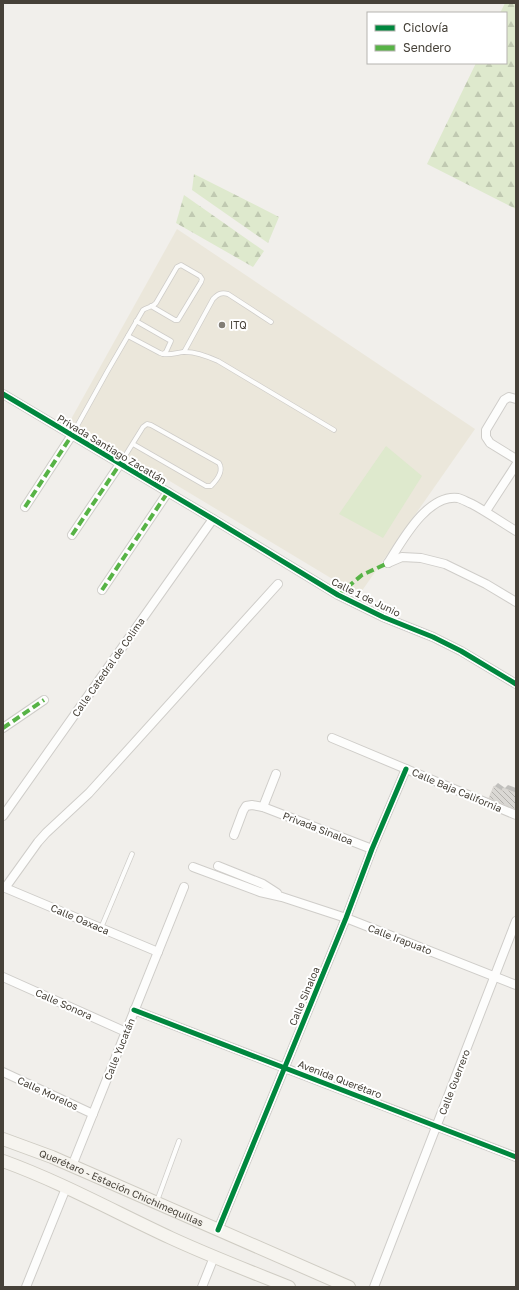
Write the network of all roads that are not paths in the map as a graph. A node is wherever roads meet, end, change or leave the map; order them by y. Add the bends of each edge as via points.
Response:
1 (151, 306) junction
2 (136, 321) junction
3 (271, 322) dead end
4 (128, 336) junction
5 (184, 352) junction
6 (163, 354) junction
7 (4, 397) edge
8 (516, 399) edge
9 (334, 430) dead end
10 (72, 435) junction
11 (133, 444) junction
12 (516, 459) edge
13 (120, 464) junction
14 (516, 464) edge
15 (168, 492) junction
16 (25, 507) dead end
17 (486, 511) junction
18 (212, 519) junction
19 (516, 531) edge
20 (72, 535) dead end
21 (278, 584) dead end
22 (102, 590) dead end
23 (516, 602) edge
24 (516, 684) edge
25 (44, 700) dead end
26 (3, 728) edge
27 (332, 738) dead end
28 (406, 769) junction
29 (276, 774) dead end
30 (6, 805) edge
31 (263, 807) junction
32 (516, 815) edge
33 (3, 816) edge
34 (234, 835) dead end
35 (372, 849) junction
36 (132, 854) dead end
37 (218, 866) dead end
38 (193, 867) dead end
39 (4, 887) edge
40 (184, 887) dead end
41 (282, 896) junction
42 (346, 918) junction
43 (516, 921) edge
44 (101, 928) junction
45 (158, 952) junction
46 (495, 976) junction
47 (3, 977) edge
48 (516, 985) edge
49 (134, 1010) junction
50 (126, 1032) junction
51 (284, 1067) junction
52 (3, 1072) edge
53 (93, 1114) junction
54 (437, 1126) junction
55 (3, 1139) edge
56 (179, 1141) dead end
57 (516, 1156) edge
58 (3, 1161) edge
59 (72, 1166) junction
60 (66, 1188) junction
61 (156, 1203) junction
62 (218, 1230) junction
63 (214, 1257) junction
64 (26, 1287) edge
65 (202, 1287) edge
66 (289, 1287) edge
67 (349, 1287) edge
68 (374, 1287) edge

1 - 1 lane via 156,303 179,265 202,278 178,320
1 - 2 lane via 143,310
2 - 4 lane
2 - 6 lane via 171,341
3 - 5 lane via 223,292 213,299
4 - 6 lane
4 - 10 lane
5 - 6 lane
5 - 9 lane via 204,355 218,361
7 - 10 street, Privada Santiago Zacatlán
8 - 12 street via 504,400 486,430 486,436 490,443
10 - 13 street, Privada Santiago Zacatlán
10 - 16 street
11 - 11 lane via 143,427 151,425 219,463 222,468 211,486 206,486
11 - 13 lane
13 - 15 street, Privada Santiago Zacatlán
13 - 20 street
14 - 17 street
15 - 18 street, Privada Santiago Zacatlán
15 - 22 street
17 - 19 street
17 - 23 street via 459,498 448,498 435,503 414,523 388,563 402,557 421,558 445,564
18 - 24 street, Calle 1 de Junio via 338,596 433,637
18 - 30 street, Calle Catedral de Colima
21 - 39 street via 89,793 46,833
25 - 26 street
27 - 28 street, Calle Baja California
28 - 32 street, Calle Baja California
28 - 35 street, Calle Sinaloa
29 - 31 street
30 - 33 street, Calle Catedral de Colima
31 - 34 street, Privada Sinaloa via 246,806
31 - 35 street, Privada Sinaloa
35 - 42 street, Calle Sinaloa
36 - 44 lane
37 - 41 street, Calle Irapuato via 263,884
38 - 41 street, Calle Irapuato via 260,892
39 - 44 street, Calle Oaxaca
40 - 45 street, Calle Yucatán
41 - 42 street, Calle Irapuato
42 - 46 street, Calle Irapuato
42 - 51 street, Calle Sinaloa
43 - 46 street, Calle Guerrero
44 - 45 street, Calle Oaxaca
45 - 49 street, Calle Yucatán
46 - 48 street, Calle Irapuato
46 - 54 street, Calle Guerrero
47 - 50 street, Calle Sonora
49 - 50 street, Calle Yucatán
49 - 51 street, Avenida Querétaro
50 - 53 street, Calle Yucatán
51 - 54 street, Avenida Querétaro
51 - 62 street, Calle Sinaloa
52 - 53 street, Calle Morelos
53 - 59 street, Calle Yucatán
54 - 57 street, Avenida Querétaro
54 - 68 street, Calle Guerrero
55 - 59 main road, Querétaro - Estación Chichimequillas
56 - 61 lane
58 - 60 main road, Querétaro - Estación Chichimequillas via 37,1173
59 - 61 main road, Querétaro - Estación Chichimequillas
60 - 63 main road, Querétaro - Estación Chichimequillas
60 - 64 street
61 - 62 main road, Querétaro - Estación Chichimequillas
62 - 67 main road, Querétaro - Estación Chichimequillas
63 - 65 street
63 - 66 main road, Querétaro - Estación Chichimequillas

